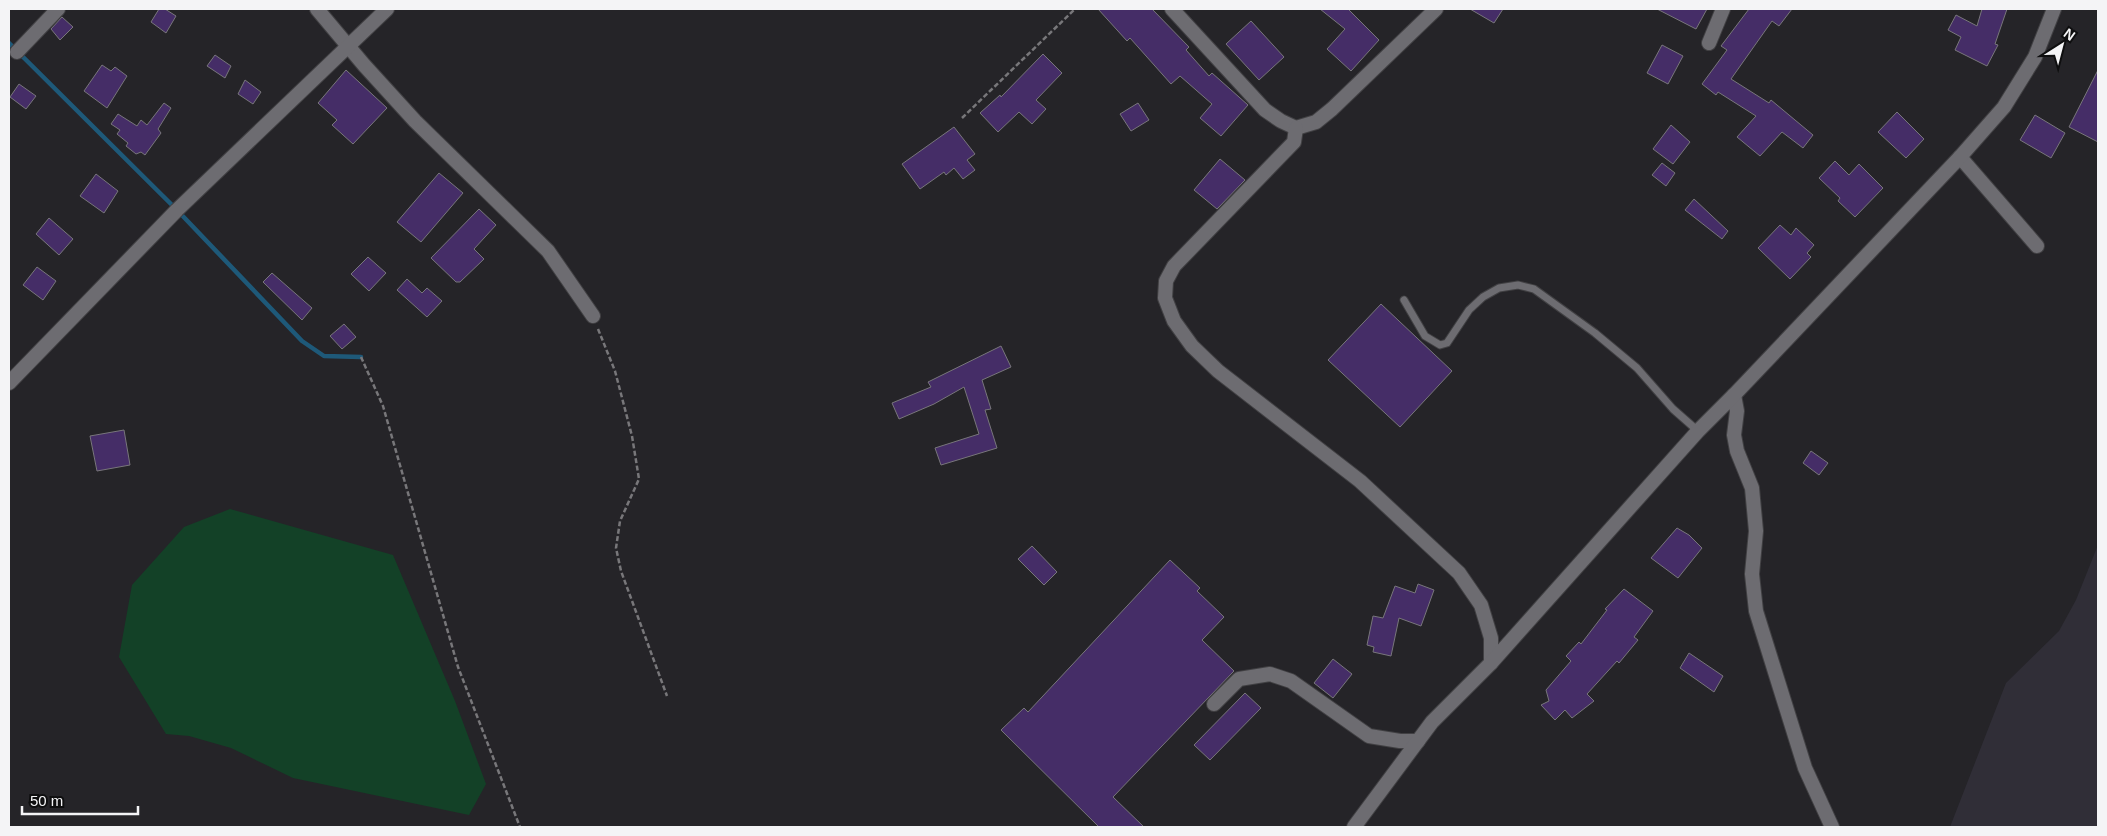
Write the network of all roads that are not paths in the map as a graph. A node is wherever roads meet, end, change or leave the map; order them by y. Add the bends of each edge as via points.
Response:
1 (58, 9) edge
2 (317, 9) edge
3 (387, 9) edge
4 (1172, 9) edge
5 (1436, 9) edge
6 (1723, 9) edge
7 (2054, 9) edge
8 (1709, 43) dead end
9 (349, 45) junction
10 (17, 52) dead end
11 (1296, 128) junction
12 (1960, 157) junction
13 (2037, 246) dead end
14 (1404, 300) dead end
15 (593, 316) road end
16 (10, 380) edge
17 (1734, 395) junction
18 (1698, 431) junction
19 (1491, 663) junction
20 (1214, 704) dead end
21 (1418, 740) junction
22 (1354, 827) edge
23 (1832, 827) edge

1 - 10 street
2 - 9 street
3 - 9 street
4 - 11 street via 1265,110
5 - 11 street via 1332,109 1316,122
6 - 8 street
7 - 12 street via 2035,57 2004,107
9 - 15 street via 415,121 548,251
9 - 16 street via 177,210
11 - 19 street via 1294,142 1174,266 1166,281 1165,298 1174,322 1192,346 1218,371 1360,481 1459,573 1481,605 1491,638
12 - 13 street
12 - 17 street
14 - 18 lane via 1425,336 1440,345 1446,343 1469,310 1483,297 1499,288 1518,285 1534,289 1637,368 1673,409
17 - 18 street
17 - 23 street via 1737,451 1752,488 1756,530 1752,574 1756,610 1805,768
18 - 19 street
19 - 21 street
20 - 21 street via 1239,679 1270,674 1291,682 1369,736
21 - 22 street

